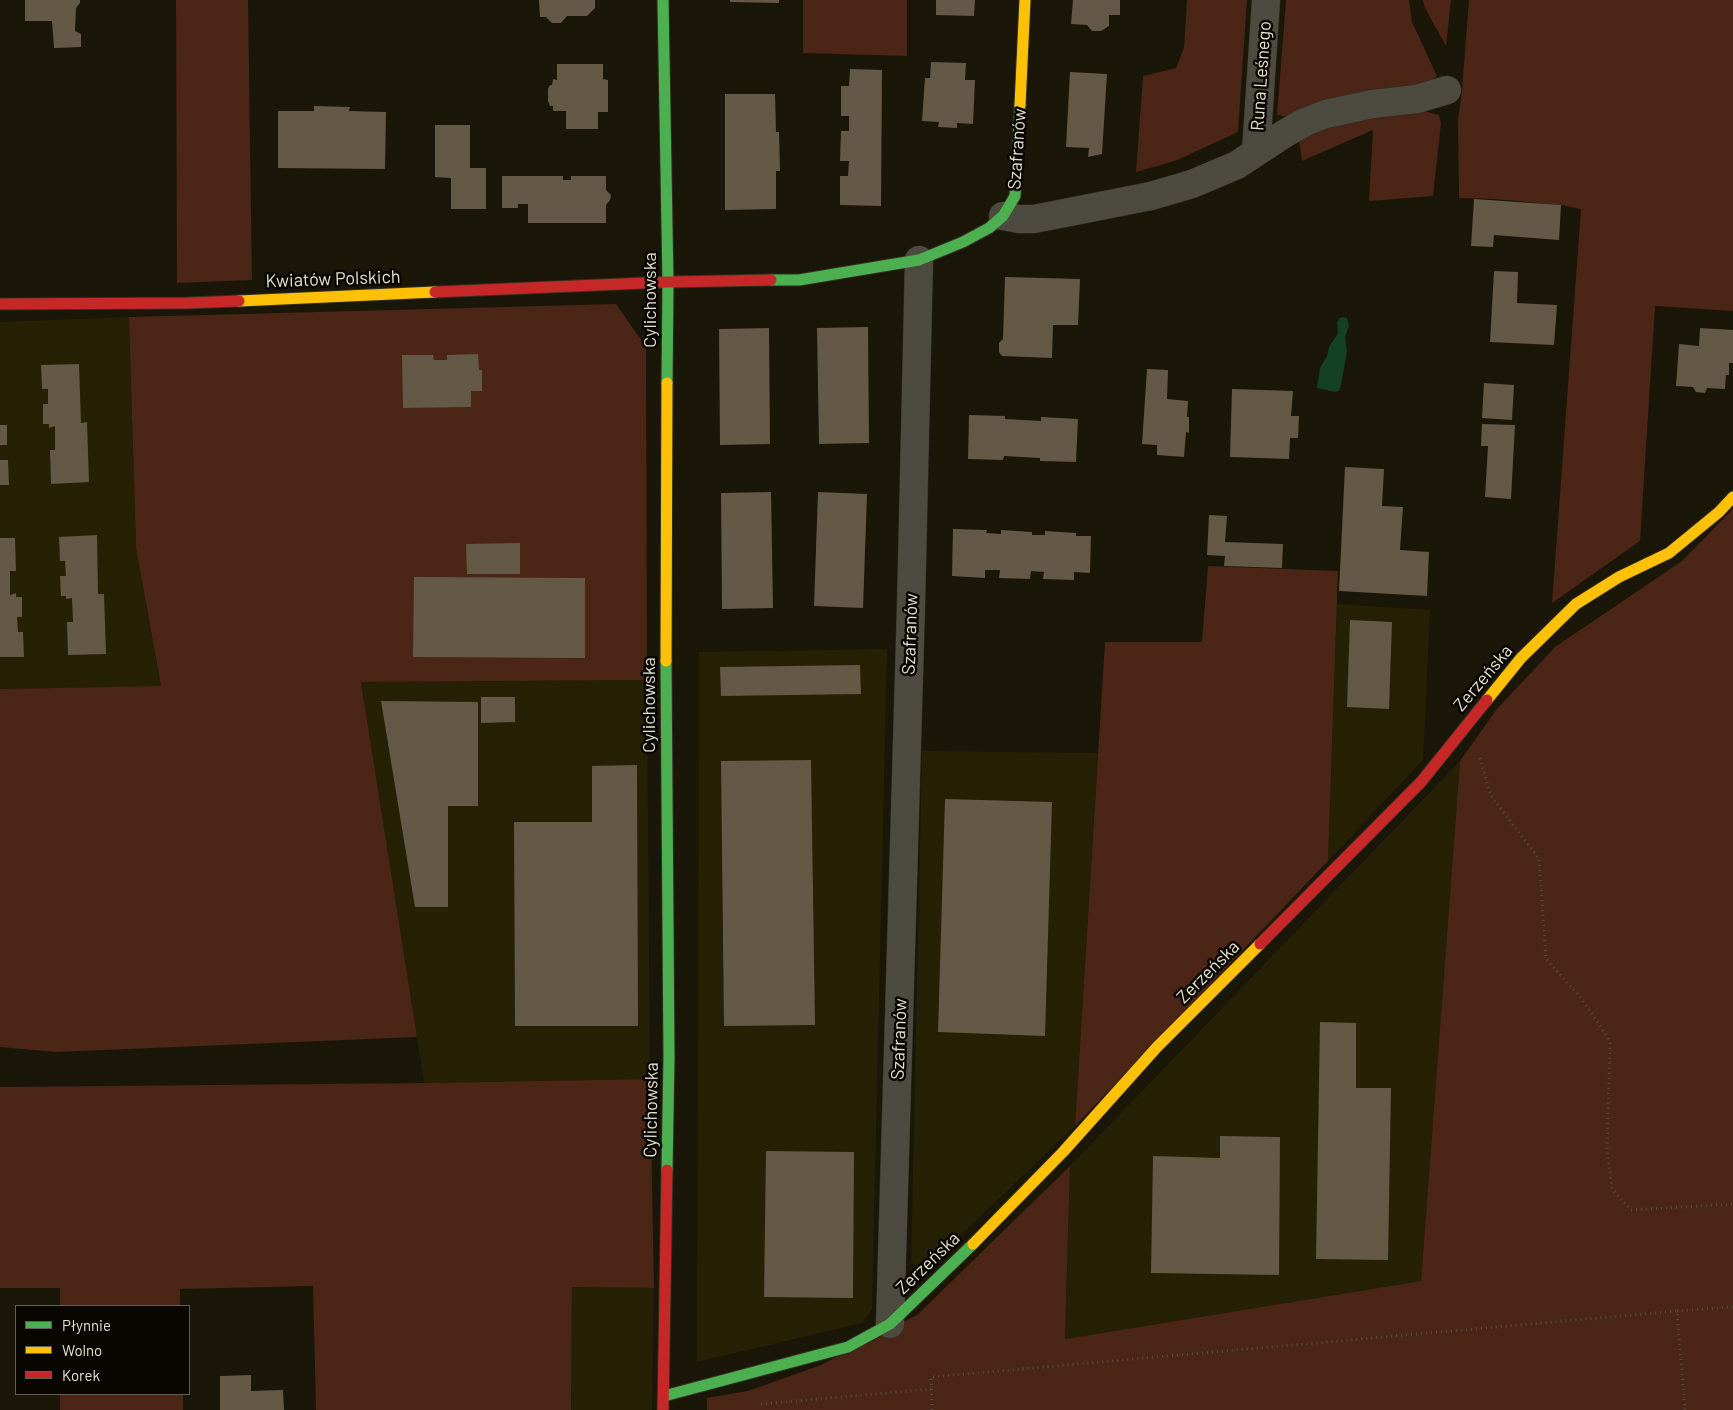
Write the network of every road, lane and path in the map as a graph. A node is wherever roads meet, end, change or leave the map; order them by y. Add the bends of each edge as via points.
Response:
1 (663, 0) edge
2 (1025, 0) edge
3 (1266, 0) edge
4 (1447, 90) dead end
5 (1256, 152) junction
6 (1002, 216) junction
7 (919, 260) junction
8 (668, 282) junction
9 (0, 304) edge
10 (1733, 496) edge
11 (1470, 721) junction
12 (1733, 1204) edge
13 (1733, 1307) edge
14 (1677, 1311) junction
15 (890, 1324) junction
16 (931, 1389) junction
17 (664, 1396) junction
18 (754, 1404) dead end
19 (663, 1410) edge
20 (932, 1410) edge
21 (1685, 1410) edge

1 - 8 street, Cylichowska
2 - 6 street, Szafranów via 1015,196
3 - 5 street, Runa Leśnego
4 - 5 street via 1417,99 1326,114 1298,126
5 - 6 street via 1237,165 1192,184 1151,196 1034,219
6 - 7 street, Szafranów via 989,228 963,242
7 - 8 street, Kwiatów Polskich via 799,280
7 - 15 street, Szafranów
8 - 9 street, Kwiatów Polskich via 188,303
8 - 17 street, Cylichowska via 666,685 669,1058
10 - 11 street, Zerzeńska via 1719,512 1669,553 1619,577 1576,604 1521,658
11 - 12 path via 1491,796 1539,859 1546,959 1581,998 1610,1041 1607,1150 1612,1189 1631,1210
11 - 15 street, Zerzeńska via 1420,782 1157,1047 990,1228
13 - 14 path
14 - 16 path via 931,1377
14 - 21 path
15 - 17 street, Zerzeńska via 848,1347
16 - 18 path
16 - 20 path
17 - 19 street, Cylichowska

